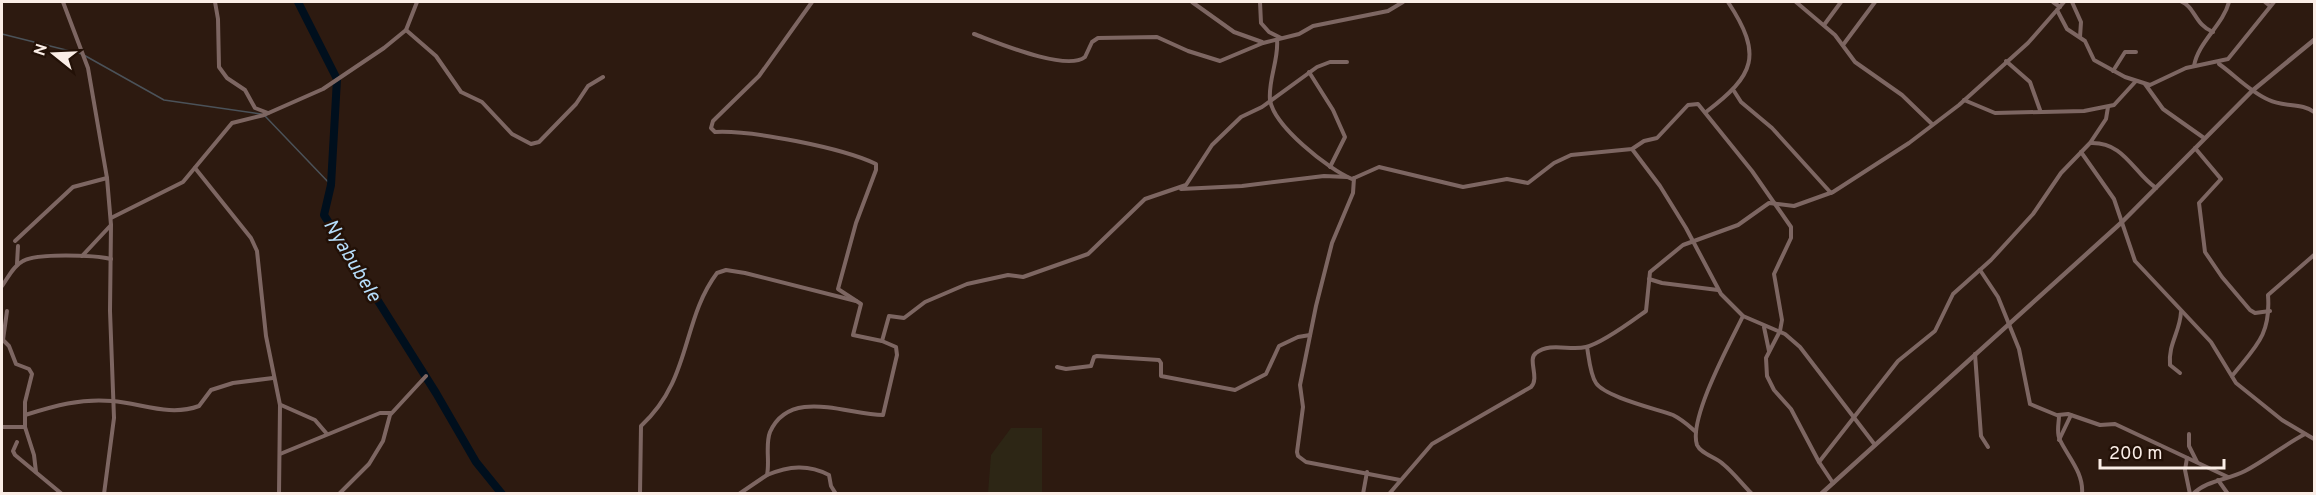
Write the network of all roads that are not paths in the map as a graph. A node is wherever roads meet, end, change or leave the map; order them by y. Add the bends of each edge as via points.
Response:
1 (63, 2) edge
2 (215, 2) edge
3 (417, 2) edge
4 (812, 2) edge
5 (1192, 2) edge
6 (1260, 2) edge
7 (1403, 2) edge
8 (1728, 2) edge
9 (1796, 2) edge
10 (1841, 2) edge
11 (1875, 2) edge
12 (2053, 2) edge
13 (2064, 2) edge
14 (2072, 2) edge
15 (2182, 2) edge
16 (2229, 2) edge
17 (2265, 2) edge
18 (2274, 2) edge
19 (1832, 4) dead end
20 (2270, 6) junction
21 (2059, 9) junction
22 (1832, 12) junction
23 (1824, 25) junction
24 (406, 30) junction
25 (2213, 32) junction
26 (974, 33) dead end
27 (2080, 37) junction
28 (1279, 39) junction
29 (2314, 40) edge
30 (1263, 43) junction
31 (1843, 45) junction
32 (2136, 52) dead end
33 (2005, 61) junction
34 (1347, 62) dead end
35 (2218, 63) junction
36 (2194, 66) junction
37 (2113, 71) junction
38 (1309, 72) junction
39 (603, 77) dead end
40 (2136, 81) junction
41 (2145, 84) junction
42 (1734, 91) junction
43 (2252, 91) junction
44 (1270, 100) junction
45 (1964, 100) junction
46 (2108, 107) junction
47 (2040, 110) junction
48 (1706, 112) junction
49 (2314, 112) edge
50 (269, 113) junction
51 (1932, 124) junction
52 (2204, 138) junction
53 (2090, 143) junction
54 (2195, 148) junction
55 (1632, 149) junction
56 (2081, 152) junction
57 (1330, 167) junction
58 (195, 168) junction
59 (1348, 177) junction
60 (107, 178) junction
61 (1354, 178) junction
62 (2156, 188) junction
63 (1180, 189) junction
64 (1831, 193) junction
65 (1772, 202) junction
66 (111, 218) junction
67 (2122, 222) junction
68 (111, 225) junction
69 (1693, 240) junction
70 (15, 241) dead end
71 (18, 246) dead end
72 (2314, 255) edge
73 (82, 256) junction
74 (111, 260) junction
75 (17, 265) junction
76 (1980, 270) junction
77 (1649, 279) junction
78 (2, 286) edge
79 (1718, 290) junction
80 (859, 302) junction
81 (2270, 310) junction
82 (7, 311) dead end
83 (2181, 311) junction
84 (1743, 316) junction
85 (2008, 324) junction
86 (1764, 327) junction
87 (1780, 331) junction
88 (1310, 335) junction
89 (882, 340) junction
90 (1587, 347) junction
91 (1769, 352) junction
92 (1975, 353) junction
93 (1057, 367) dead end
94 (2180, 373) dead end
95 (426, 376) dead end
96 (2232, 376) junction
97 (273, 378) junction
98 (113, 401) junction
99 (280, 405) junction
100 (391, 413) junction
101 (25, 415) junction
102 (2058, 415) junction
103 (2071, 415) junction
104 (1853, 417) junction
105 (2, 427) edge
106 (25, 428) junction
107 (1696, 432) junction
108 (327, 434) junction
109 (2190, 434) dead end
110 (2306, 434) junction
111 (2314, 439) edge
112 (2060, 440) junction
113 (17, 442) dead end
114 (1876, 446) junction
115 (1988, 447) dead end
116 (280, 454) junction
117 (2187, 458) junction
118 (1819, 462) junction
119 (2197, 463) junction
120 (36, 472) junction
121 (1367, 472) junction
122 (767, 475) junction
123 (2228, 477) junction
124 (1400, 480) junction
125 (2218, 480) junction
126 (1833, 483) junction
127 (62, 494) edge
128 (104, 494) edge
129 (279, 494) edge
130 (339, 494) edge
131 (640, 494) edge
132 (739, 494) edge
133 (836, 494) edge
134 (1363, 494) edge
135 (1389, 494) edge
136 (1752, 494) edge
137 (1821, 494) edge
138 (2082, 494) edge
139 (2192, 494) edge
140 (2228, 494) edge

1 - 60 street via 88,68
2 - 50 street via 219,67 245,90 255,108
3 - 24 street
4 - 80 street via 768,64 712,121 711,129 820,147 876,164 838,286 839,291
5 - 30 street via 1234,32
6 - 28 street via 1261,23
7 - 28 street via 1388,11 1328,22
8 - 42 street via 1751,53
9 - 23 street
10 - 22 street
11 - 31 street
12 - 21 street
13 - 21 street
14 - 27 street via 2081,22
15 - 25 street via 2189,5 2200,25
16 - 25 street
17 - 20 street
18 - 20 street
19 - 22 street
20 - 35 street via 2228,60
21 - 27 street via 2067,29
21 - 33 street
22 - 23 street
23 - 31 street
24 - 39 street via 436,57 461,92 482,102 506,129 531,144 539,142 588,86
24 - 50 street via 323,90
25 - 36 street
26 - 30 street via 1038,55 1075,61 1083,59 1094,40 1103,36 1157,37 1220,61
27 - 37 street via 2094,60
28 - 30 street
28 - 44 street
29 - 43 street
31 - 51 street via 1855,62 1902,95
32 - 37 street via 2125,52
33 - 45 street
33 - 47 street via 2030,82
34 - 38 street via 1326,63
35 - 36 street
35 - 43 street
36 - 41 street via 2154,84
37 - 40 street
38 - 44 street
38 - 57 street via 1345,137
40 - 41 street
40 - 46 street
41 - 52 street via 2163,109
42 - 48 street
42 - 64 street
43 - 49 street via 2279,105 2306,107
43 - 52 street
44 - 57 street via 1278,116
44 - 63 street via 1241,117 1212,145 1191,179
45 - 47 street via 1995,113
45 - 51 street
46 - 47 street
46 - 53 street via 2106,119
48 - 55 street via 1698,104 1688,105 1657,138
48 - 65 street
50 - 58 street via 232,123
51 - 64 street
52 - 54 street
53 - 56 street
53 - 62 street via 2114,147
54 - 62 street
54 - 81 street via 2221,178 2199,203 2205,252 2250,310
55 - 61 street via 1572,155 1526,183 1507,179 1463,187 1379,167
55 - 69 street
56 - 67 street via 2114,199
56 - 76 street via 2033,214
57 - 59 street
58 - 66 street via 178,185
58 - 97 street via 255,246
59 - 61 street
59 - 63 street
60 - 66 street
60 - 70 street via 73,187
61 - 88 street via 1353,193 1332,243
62 - 67 street
63 - 89 street via 1145,199 1098,246 1079,258 1023,277 1008,274 972,282 925,302 904,318 889,316
64 - 65 street via 1794,206
65 - 69 street via 1738,225
65 - 87 street via 1791,227 1791,238 1774,274 1782,320
66 - 68 street
67 - 83 street via 2132,258
67 - 85 street
68 - 73 street
68 - 74 street
69 - 77 street via 1653,268
69 - 79 street
71 - 75 street
72 - 81 street via 2268,295
73 - 74 street
73 - 75 street via 36,255
74 - 98 street
75 - 78 street
76 - 85 street via 1998,297
76 - 104 street via 1953,294 1937,328 1898,361
77 - 79 street
77 - 90 street via 1646,310
79 - 84 street
80 - 89 street via 853,335
80 - 131 street via 745,273 717,273 704,297 669,392 654,417 641,426
81 - 96 street via 2256,349
82 - 101 street via 3,340 16,364 32,374
83 - 94 street via 2180,325 2170,347 2170,365
83 - 96 street via 2211,342
84 - 86 street
84 - 107 street via 1711,383
85 - 92 street
85 - 102 street via 2019,348 2030,404
86 - 87 street
86 - 91 street
87 - 91 street
87 - 104 street via 1800,347
88 - 93 street via 1279,346 1266,374 1235,390 1161,376 1159,360 1097,356 1087,367
88 - 121 street via 1300,385 1298,456 1306,462
89 - 122 street via 897,351 883,414 820,406 792,411 769,435
90 - 107 street via 1600,387 1639,406 1672,415
90 - 124 street via 1548,347 1536,353 1532,387 1432,444
91 - 118 street via 1769,382 1791,409
92 - 114 street
92 - 115 street via 1981,436
95 - 100 street
96 - 110 street via 2282,420
97 - 98 street via 211,390 199,406 178,410
97 - 99 street
98 - 101 street via 59,403
98 - 128 street via 113,436
99 - 108 street via 318,422
99 - 116 street
100 - 108 street via 380,413
100 - 130 street via 383,441 373,457
101 - 106 street
102 - 103 street
102 - 112 street
103 - 112 street
103 - 117 street via 2096,424 2121,426
104 - 114 street
104 - 118 street
105 - 106 street
106 - 120 street
107 - 136 street via 1701,450 1724,464
108 - 116 street
109 - 119 street via 2189,446
110 - 111 street
110 - 123 street via 2246,471
112 - 138 street via 2082,479
113 - 120 street via 13,451
114 - 126 street
116 - 129 street
117 - 119 street
117 - 139 street via 2185,470
118 - 126 street
119 - 123 street
120 - 127 street
121 - 124 street
121 - 134 street
122 - 132 street
122 - 133 street via 789,467 812,468 829,475
123 - 125 street
124 - 135 street
125 - 139 street
125 - 140 street
126 - 137 street

